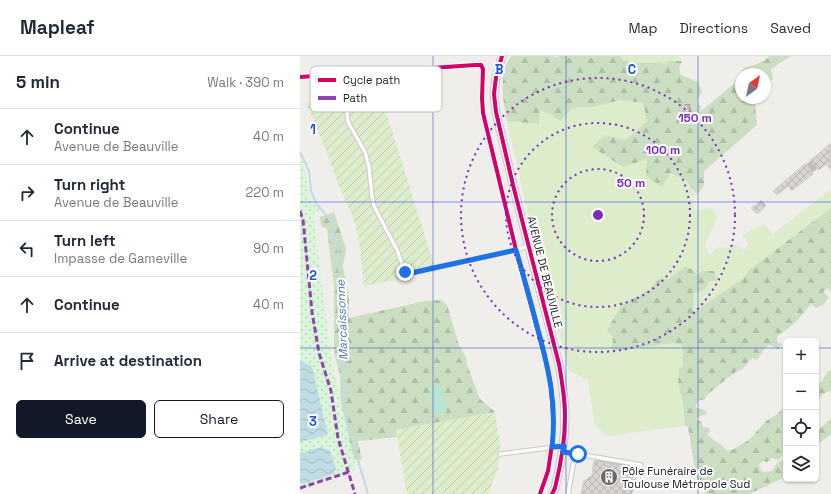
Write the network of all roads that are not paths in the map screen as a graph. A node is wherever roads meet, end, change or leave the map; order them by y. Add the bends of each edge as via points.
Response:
1 (502, 56) edge
2 (347, 112) dead end
3 (529, 246) junction
4 (563, 449) junction
5 (500, 454) dead end
6 (578, 454) junction
7 (630, 481) dead end
8 (552, 494) edge
9 (568, 494) edge

1 - 3 street, AVENUE DE BEAUVILLE via 494,94 496,112
2 - 3 lane via 348,122 365,152 374,206 397,250 405,272 411,273
3 - 4 street, AVENUE DE BEAUVILLE via 559,364 566,415
4 - 5 lane
4 - 6 lane
4 - 8 street, AVENUE DE BEAUVILLE
6 - 7 lane via 641,465 637,483
6 - 9 lane via 573,465

